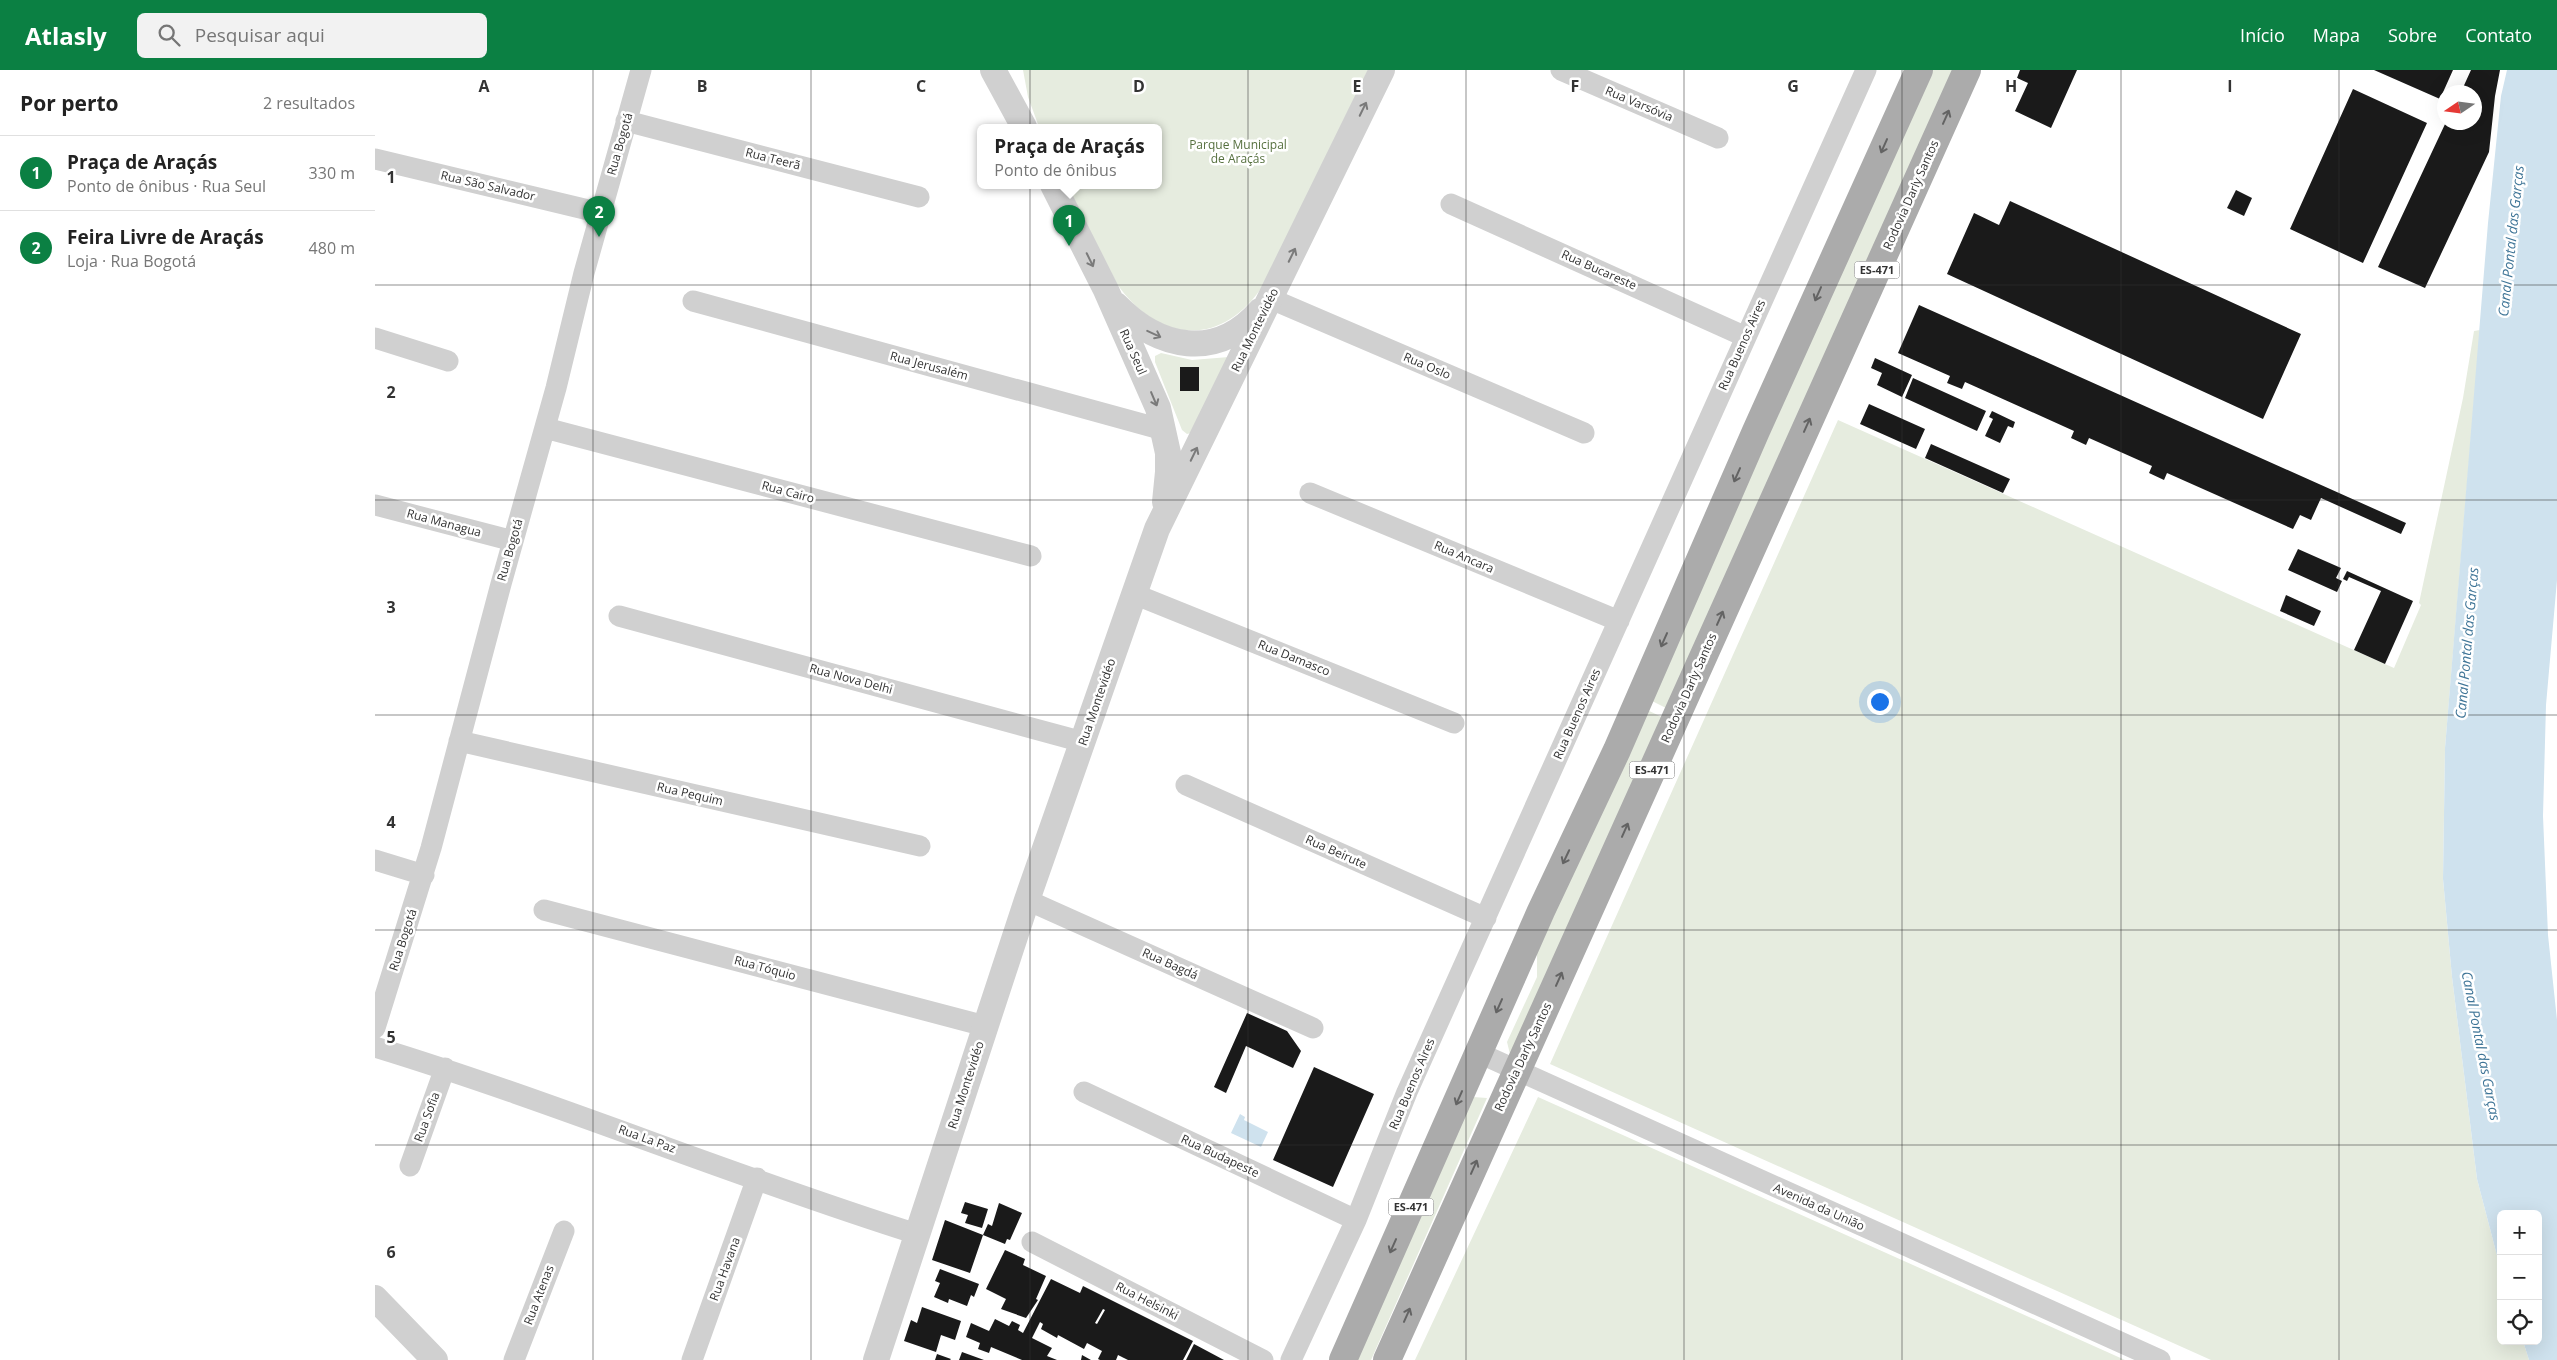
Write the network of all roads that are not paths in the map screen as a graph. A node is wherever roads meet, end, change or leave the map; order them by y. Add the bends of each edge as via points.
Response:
1 (641, 70) edge
2 (993, 70) edge
3 (1011, 70) edge
4 (1383, 70) edge
5 (1561, 70) edge
6 (1866, 70) edge
7 (1919, 70) edge
8 (1967, 70) edge
9 (626, 121) junction
10 (1023, 124) edge
11 (1024, 124) edge
12 (1718, 138) dead end
13 (375, 159) edge
14 (1055, 189) edge
15 (919, 197) dead end
16 (1451, 204) dead end
17 (601, 213) junction
18 (1106, 290) junction
19 (1271, 299) junction
20 (693, 301) dead end
21 (1746, 337) junction
22 (375, 338) edge
23 (448, 361) dead end
24 (545, 428) junction
25 (1164, 430) junction
26 (1584, 433) dead end
27 (1310, 493) dead end
28 (375, 505) edge
29 (1157, 529) junction
30 (513, 541) junction
31 (1031, 556) dead end
32 (1135, 594) junction
33 (619, 616) dead end
34 (1619, 621) junction
35 (1453, 723) dead end
36 (459, 741) junction
37 (1083, 742) junction
38 (1186, 785) dead end
39 (921, 846) dead end
40 (375, 860) edge
41 (424, 875) junction
42 (1027, 900) junction
43 (544, 910) dead end
44 (1486, 918) junction
45 (985, 1026) junction
46 (375, 1028) edge
47 (1313, 1028) dead end
48 (375, 1047) edge
49 (1479, 1053) junction
50 (445, 1068) junction
51 (1518, 1071) junction
52 (1084, 1092) dead end
53 (410, 1166) dead end
54 (757, 1178) junction
55 (1355, 1220) junction
56 (564, 1231) dead end
57 (917, 1234) junction
58 (1032, 1242) dead end
59 (375, 1298) edge
60 (435, 1360) edge
61 (514, 1360) edge
62 (692, 1360) edge
63 (876, 1360) edge
64 (1263, 1360) edge
65 (1291, 1360) edge
66 (1343, 1360) edge
67 (1387, 1360) edge
68 (2160, 1360) edge

1 - 9 street, Rua Bogotá
2 - 10 street
3 - 11 street via 1015,100
19 -> 4 street, Rua Montevidéo
5 - 12 street, Rua Varsóvia
6 - 21 street, Rua Buenos Aires
7 -> 49 main road, ES-471
51 -> 8 main road, Rodovia Darly Santos / ES-471
9 - 15 street, Rua Teerã
9 - 17 street, Rua Bogotá
13 - 17 street, Rua São Salvador
14 -> 18 street, Rua Seul
16 - 21 street, Rua Bucareste
17 - 24 street, Rua Bogotá
18 -> 19 street via 1129,318 1143,329 1187,344 1203,344 1231,334 1255,317
18 -> 25 street, Rua Seul via 1150,388
19 - 26 street, Rua Oslo
29 -> 19 street, Rua Montevidéo
20 - 25 street, Rua Jerusalém
21 - 34 street, Rua Buenos Aires
22 - 23 street
24 - 30 street, Rua Bogotá
24 - 31 street, Rua Cairo
25 - 29 street, Rua Seul via 1167,492
27 - 34 street, Rua Ancara
28 - 30 street, Rua Managua
29 - 32 street, Rua Montevidéo
30 - 36 street, Rua Bogotá
32 - 35 street, Rua Damasco
32 - 37 street, Rua Montevidéo
33 - 37 street, Rua Nova Delhi
34 - 44 street, Rua Buenos Aires
36 - 39 street, Rua Pequim
36 - 41 street, Rua Bogotá
37 - 42 street, Rua Montevidéo
38 - 44 street, Rua Beirute
40 - 41 street
41 - 46 street, Rua Bogotá
42 - 45 street, Rua Montevidéo
42 - 47 street, Rua Bagdá
43 - 45 street, Rua Tóquio
44 - 55 street, Rua Buenos Aires via 1407,1092
45 - 57 street, Rua Montevidéo
48 - 50 street, Rua La Paz
49 - 51 street, Avenida da União
49 -> 66 main road, ES-471
50 - 53 street, Rua Sofia
50 - 54 street, Rua La Paz
67 -> 51 main road, Rodovia Darly Santos / ES-471
51 - 68 street, Avenida da União
52 - 55 street, Rua Budapeste
54 - 57 street, Rua La Paz via 838,1209
54 - 62 street, Rua Havana
55 - 65 street, Rua Buenos Aires
56 - 61 street, Rua Atenas
57 - 63 street, Rua Montevidéo
58 - 64 street, Rua Helsinki
59 - 60 street

